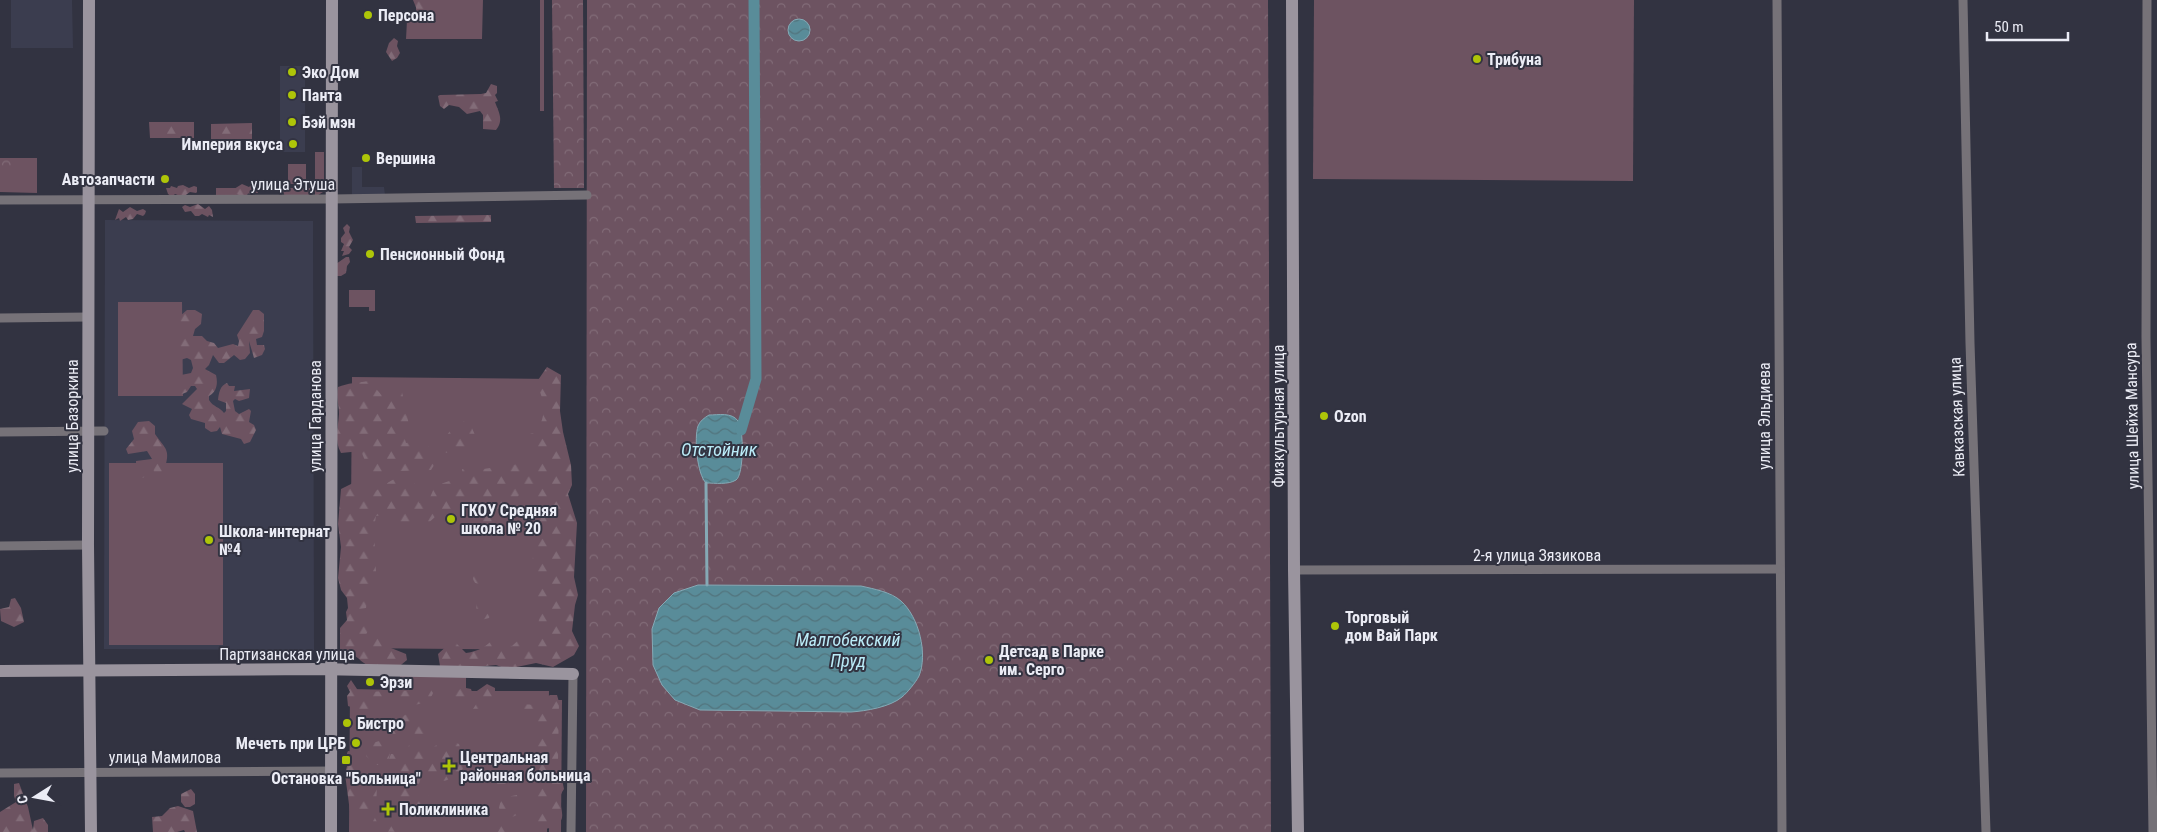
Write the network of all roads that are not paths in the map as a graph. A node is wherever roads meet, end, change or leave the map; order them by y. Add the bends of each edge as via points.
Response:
1 (89, 0) edge
2 (332, 0) edge
3 (1292, 0) edge
4 (1777, 0) edge
5 (1963, 0) edge
6 (2147, 0) edge
7 (587, 195) dead end
8 (332, 199) junction
9 (0, 200) edge
10 (90, 200) junction
11 (89, 317) junction
12 (0, 318) edge
13 (89, 431) junction
14 (104, 431) dead end
15 (0, 432) edge
16 (88, 545) junction
17 (0, 546) edge
18 (1780, 569) junction
19 (1294, 570) junction
20 (90, 670) junction
21 (332, 670) junction
22 (0, 671) edge
23 (573, 674) joint
24 (331, 771) junction
25 (0, 773) edge
26 (90, 773) junction
27 (91, 832) edge
28 (331, 832) edge
29 (571, 832) edge
30 (1298, 832) edge
31 (1782, 832) edge
32 (1986, 832) edge
33 (2153, 832) edge

1 - 10 street, улица Базоркина
2 - 8 street, улица Гарданова
3 - 19 street, Физкультурная улица
4 - 18 street, улица Эльдиева
5 - 32 street, Кавказская улица
6 - 33 street, улица Шейха Мансура via 2146,337
7 - 8 street, улица Этуша
8 - 10 street, улица Этуша
8 - 21 street, улица Гарданова
9 - 10 street, улица Этуша
10 - 11 street, улица Базоркина
11 - 12 street
11 - 13 street, улица Базоркина
13 - 14 street
13 - 15 street
13 - 16 street, улица Базоркина
16 - 17 street
16 - 20 street, улица Базоркина
18 - 19 street, 2-я улица Зязикова
18 - 31 street, улица Эльдиева
19 - 30 street, Физкультурная улица
20 - 21 street, Партизанская улица
20 - 22 street, Партизанская улица
20 - 26 street, улица Базоркина
21 - 23 street, Партизанская улица
21 - 24 street, улица Гарданова
23 - 29 street
24 - 26 street, улица Мамилова
24 - 28 street, улица Гарданова
25 - 26 street, улица Мамилова
26 - 27 street, улица Базоркина

